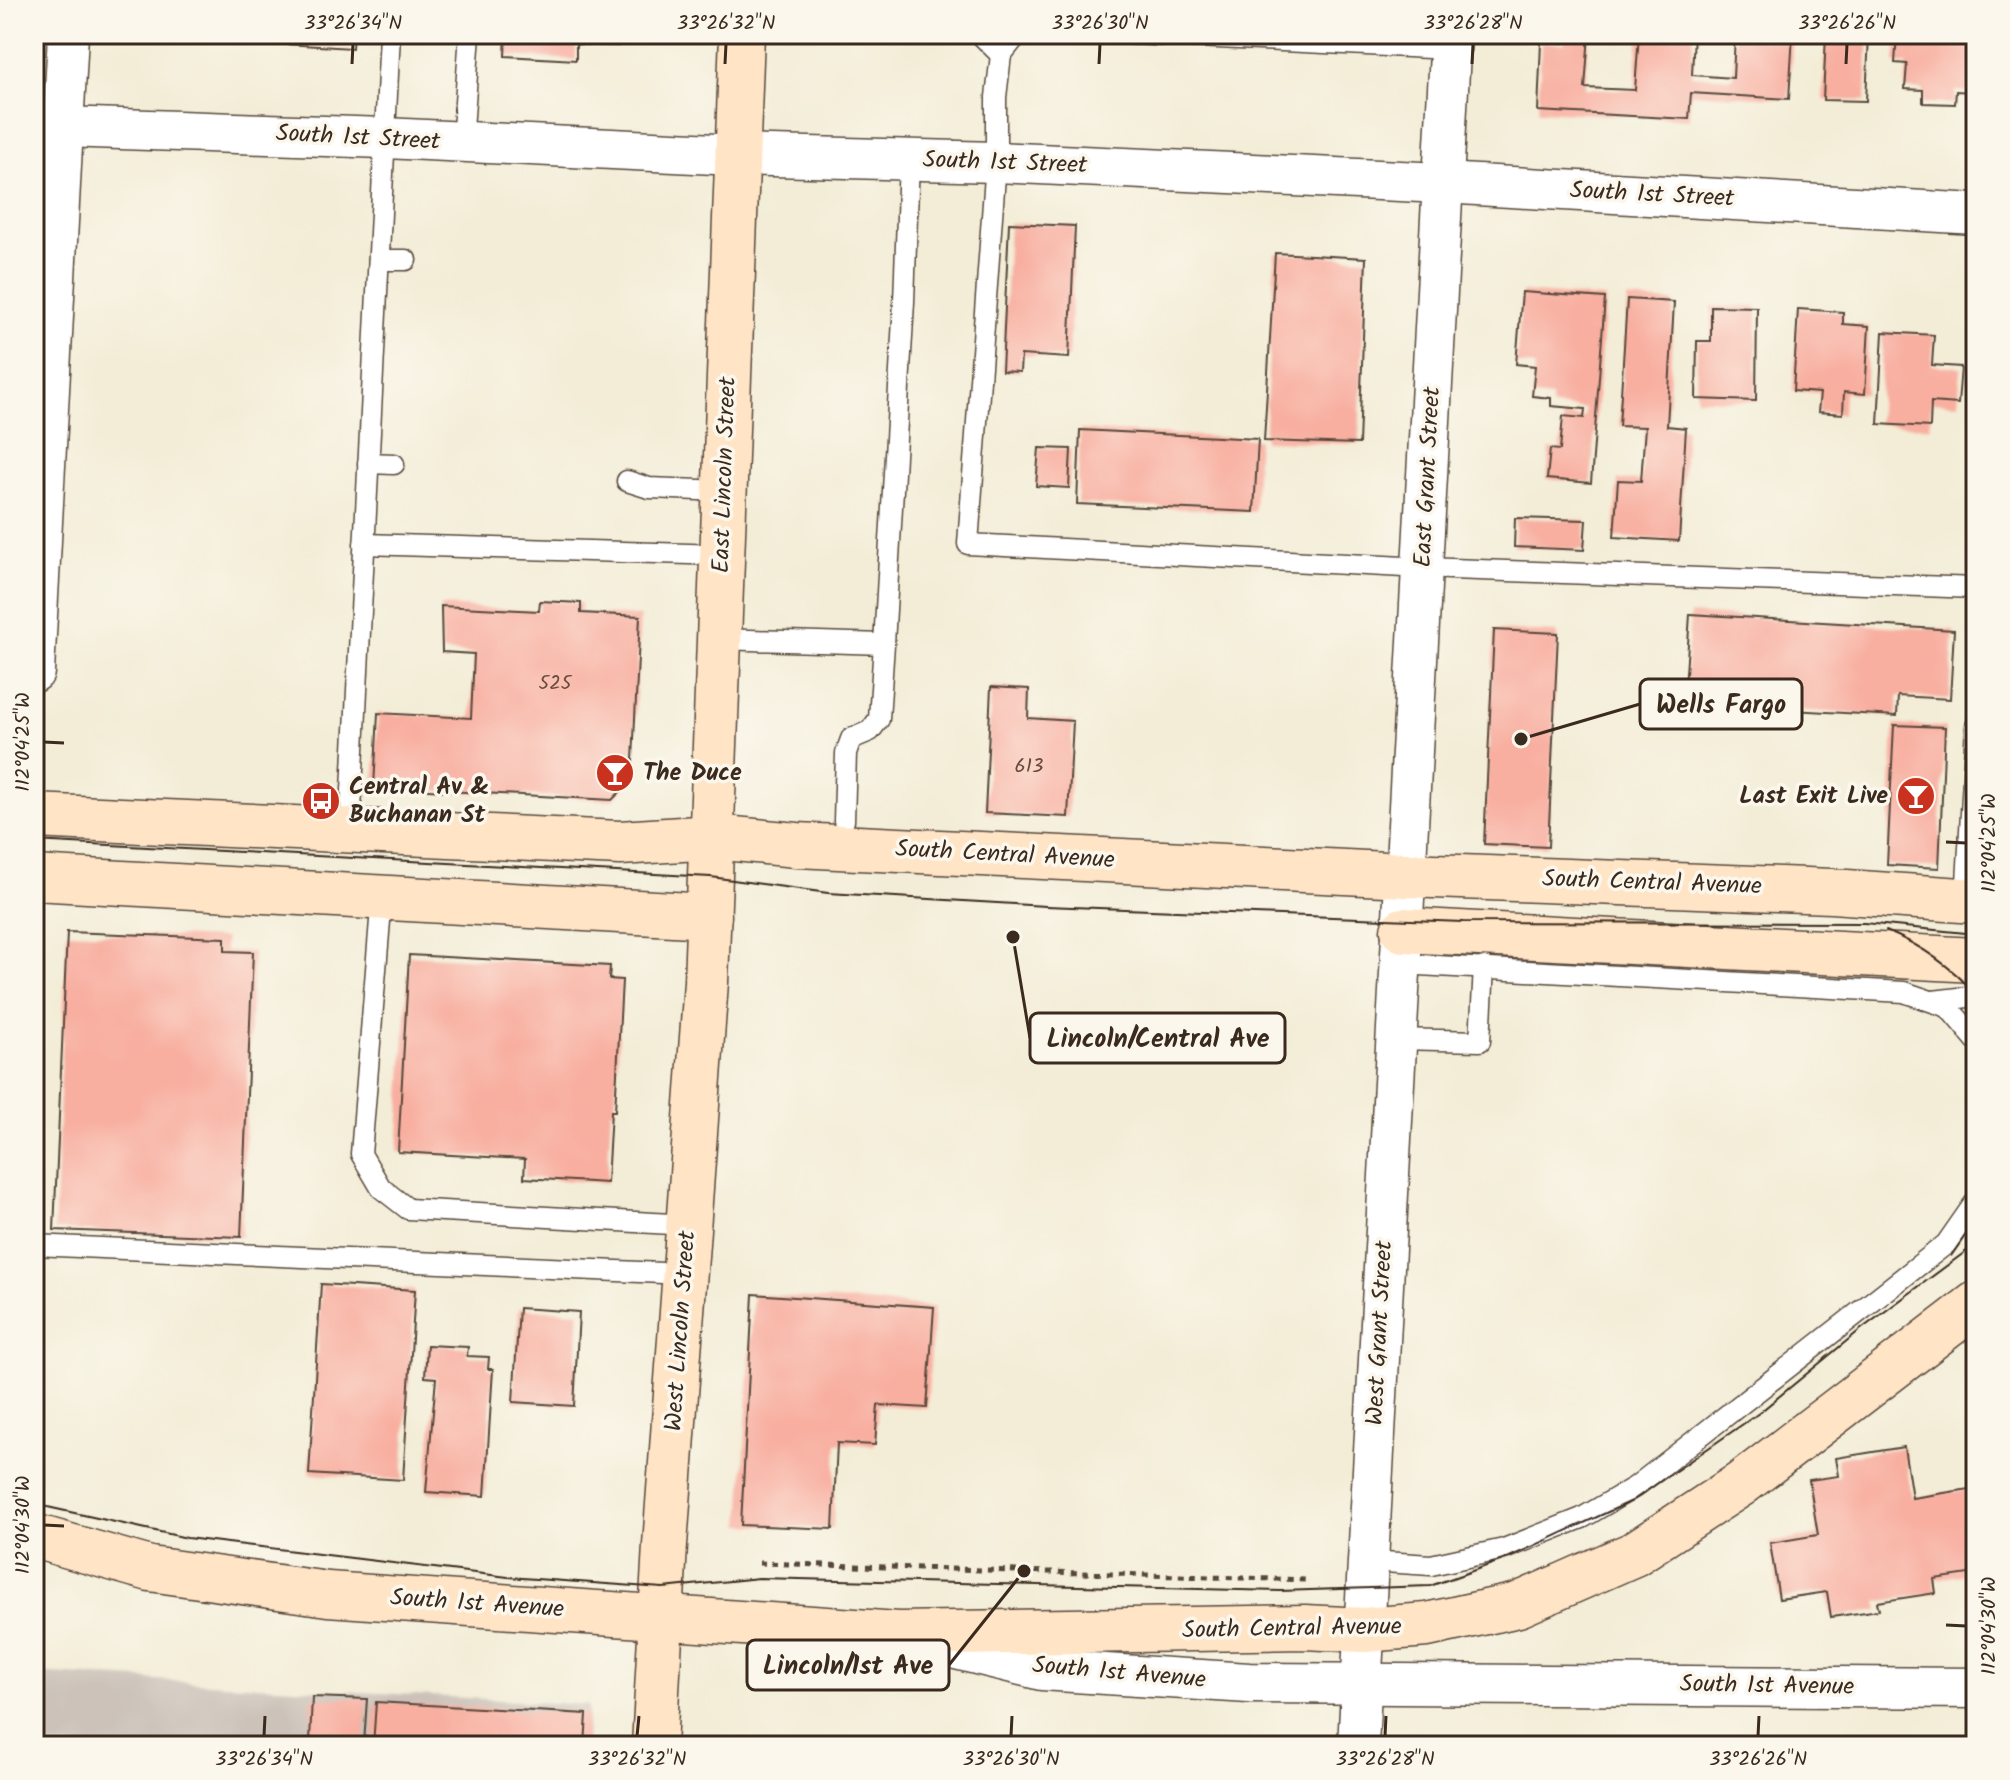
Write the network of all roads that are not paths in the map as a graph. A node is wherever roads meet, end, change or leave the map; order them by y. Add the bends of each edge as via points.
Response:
1 (68, 34) edge
2 (390, 34) edge
3 (470, 34) edge
4 (742, 34) edge
5 (980, 34) edge
6 (1023, 34) edge
7 (1132, 34) edge
8 (1451, 41) edge
9 (1001, 55) junction
10 (49, 126) edge
11 (385, 138) junction
12 (462, 143) junction
13 (736, 155) junction
14 (909, 159) junction
15 (996, 162) junction
16 (1443, 183) junction
17 (1976, 214) edge
18 (379, 260) junction
19 (406, 260) dead end
20 (368, 463) junction
21 (394, 464) dead end
22 (627, 481) dead end
23 (724, 491) junction
24 (364, 544) junction
25 (722, 555) junction
26 (1423, 568) junction
27 (1976, 588) edge
28 (719, 639) junction
29 (884, 644) junction
30 (34, 672) edge
31 (1976, 726) edge
32 (34, 816) edge
33 (844, 821) dead end
34 (350, 830) junction
35 (713, 837) junction
36 (1406, 875) junction
37 (34, 878) edge
38 (382, 896) junction
39 (1971, 900) edge
40 (709, 916) junction
41 (1402, 938) junction
42 (1976, 960) edge
43 (1484, 967) junction
44 (1976, 996) edge
45 (1933, 1001) junction
46 (1397, 1039) junction
47 (1976, 1040) edge
48 (1976, 1201) edge
49 (689, 1225) junction
50 (34, 1245) edge
51 (685, 1274) junction
52 (1976, 1304) edge
53 (34, 1536) edge
54 (1368, 1561) junction
55 (661, 1616) junction
56 (1364, 1630) junction
57 (898, 1634) junction
58 (1361, 1682) junction
59 (1976, 1688) edge
60 (654, 1746) edge
61 (1358, 1746) edge

1 - 10 street
2 - 11 lane
3 - 12 lane
4 - 13 main road, East Lincoln Street
5 - 9 lane
6 - 9 lane
7 - 8 lane
8 - 16 street, East Grant Street
9 - 15 lane
10 - 11 street, South 1st Street
10 - 30 street
11 - 12 street, South 1st Street
11 - 18 lane
12 - 13 street, South 1st Street
13 - 14 street, South 1st Street
13 - 23 main road, East Lincoln Street
14 - 15 street, South 1st Street
14 - 29 lane
15 - 16 street, South 1st Street
15 - 26 lane via 968,544
16 - 17 street, South 1st Street
16 - 26 street, East Grant Street
18 - 19 lane
18 - 20 lane
20 - 21 lane
20 - 24 lane
22 - 23 lane via 649,488
23 - 25 main road, East Lincoln Street
24 - 25 lane
24 - 34 lane
25 - 28 main road, East Lincoln Street
26 - 27 lane
26 - 36 street, East Grant Street
28 - 29 lane
28 - 35 main road, East Lincoln Street
29 - 33 lane via 879,719 870,731 851,739 846,753
31 - 39 lane
32 - 34 main road, South Central Avenue
34 - 35 main road, South Central Avenue via 620,843
35 - 36 main road, South Central Avenue
35 - 40 main road, East Lincoln Street
36 - 39 main road, South Central Avenue
36 - 41 street, East Grant Street
37 - 38 main road
38 - 40 main road
38 - 49 lane via 361,1154 381,1188 408,1209
40 - 49 main road, West Lincoln Street
41 - 42 main road
41 - 43 lane
41 - 46 street, West Grant Street
43 - 45 lane via 1904,992
43 - 46 lane via 1480,1041
44 - 45 lane
45 - 47 lane via 1948,1007
46 - 54 street, West Grant Street
48 - 54 lane via 1946,1244 1635,1487 1582,1518 1504,1549 1431,1565
49 - 51 main road, West Lincoln Street
50 - 51 lane
51 - 55 main road, West Lincoln Street
52 - 56 main road, South Central Avenue via 1741,1484 1634,1554 1518,1605 1427,1625
53 - 55 main road, South 1st Avenue via 150,1569 328,1594
54 - 56 street, West Grant Street
55 - 57 main road, South 1st Avenue
55 - 60 main road, West Lincoln Street
56 - 57 main road, South Central Avenue
56 - 58 street, West Grant Street
57 - 58 street, South 1st Avenue via 1042,1670 1303,1685
58 - 59 street, South 1st Avenue
58 - 61 street, West Grant Street

